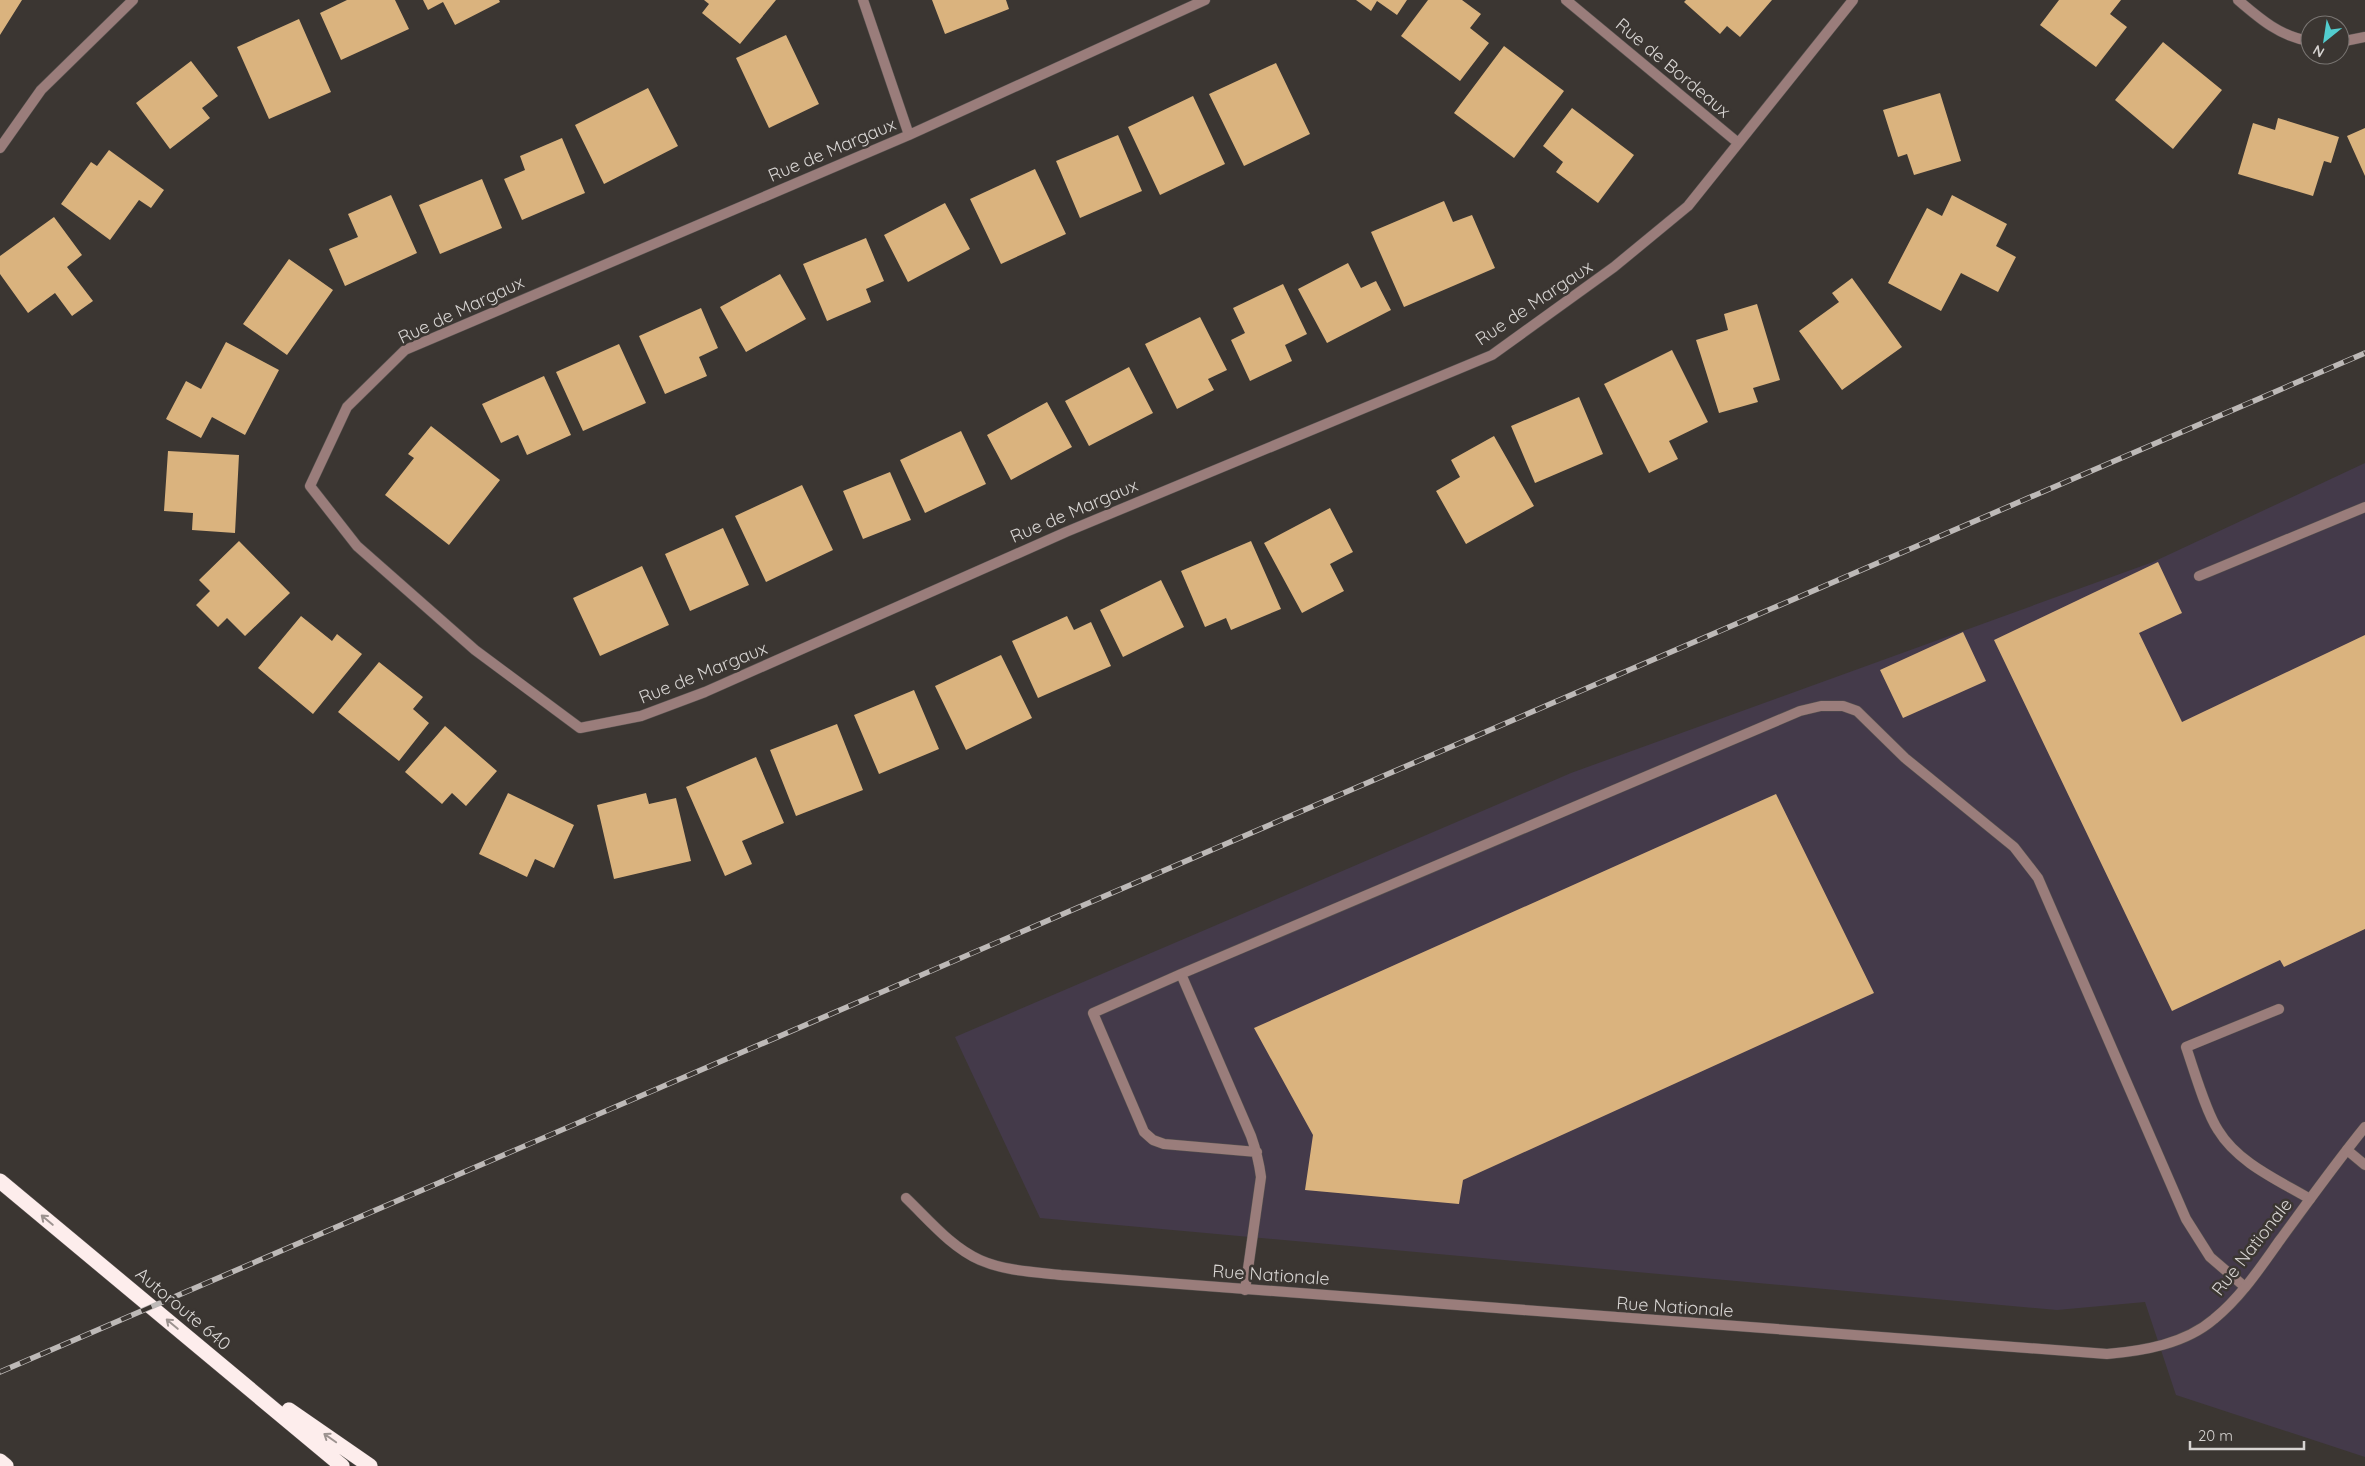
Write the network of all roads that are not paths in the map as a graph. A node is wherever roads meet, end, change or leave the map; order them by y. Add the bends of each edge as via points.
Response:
1 (133, 0) edge
2 (863, 0) edge
3 (1205, 0) edge
4 (1566, 0) edge
5 (1853, 0) edge
6 (2238, 0) edge
7 (2365, 37) edge
8 (2300, 39) edge
9 (2350, 40) edge
10 (909, 134) junction
11 (1737, 142) junction
12 (0, 148) edge
13 (2365, 506) edge
14 (2199, 576) dead end
15 (1181, 974) junction
16 (2279, 1009) dead end
17 (2365, 1127) edge
18 (2347, 1150) junction
19 (1257, 1152) junction
20 (2365, 1165) edge
21 (0, 1181) edge
22 (906, 1198) dead end
23 (2310, 1199) junction
24 (2245, 1287) junction
25 (1245, 1290) junction
26 (209, 1355) junction
27 (0, 1460) edge
28 (6, 1466) edge
29 (342, 1466) edge
30 (370, 1466) edge

1 - 12 street via 41,90
2 - 10 street
3 - 10 street, Rue de Margaux
4 - 11 street, Rue de Bordeaux
5 - 11 street, Rue de Margaux
6 - 8 street via 2291,38
7 - 9 street
10 - 11 street, Rue de Margaux via 405,350 346,407 310,486 357,546 475,650 580,728 641,716 705,692 1066,532 1492,354 1614,267 1688,206
13 - 14 street
15 - 19 street
15 - 19 street via 1093,1013 1144,1132 1153,1140 1164,1144
15 - 24 street via 1800,711 1821,706 1843,706 1857,711 1905,758 2014,847 2029,864 2038,878 2186,1219 2210,1257
16 - 23 street via 2186,1048 2216,1128 2225,1141 2254,1166
17 - 18 street, Rue Nationale
18 - 20 street
18 - 23 street, Rue Nationale
19 - 25 street via 1261,1177
26 -> 21 highway, Autoroute 640
22 - 25 street, Rue Nationale via 950,1241 982,1261 1060,1275
23 - 24 street, Rue Nationale
24 - 25 street, Rue Nationale via 2214,1320 2194,1332 2150,1348 2107,1354
26 - 29 highway, Autoroute 640
30 -> 26 highway
27 - 28 highway

